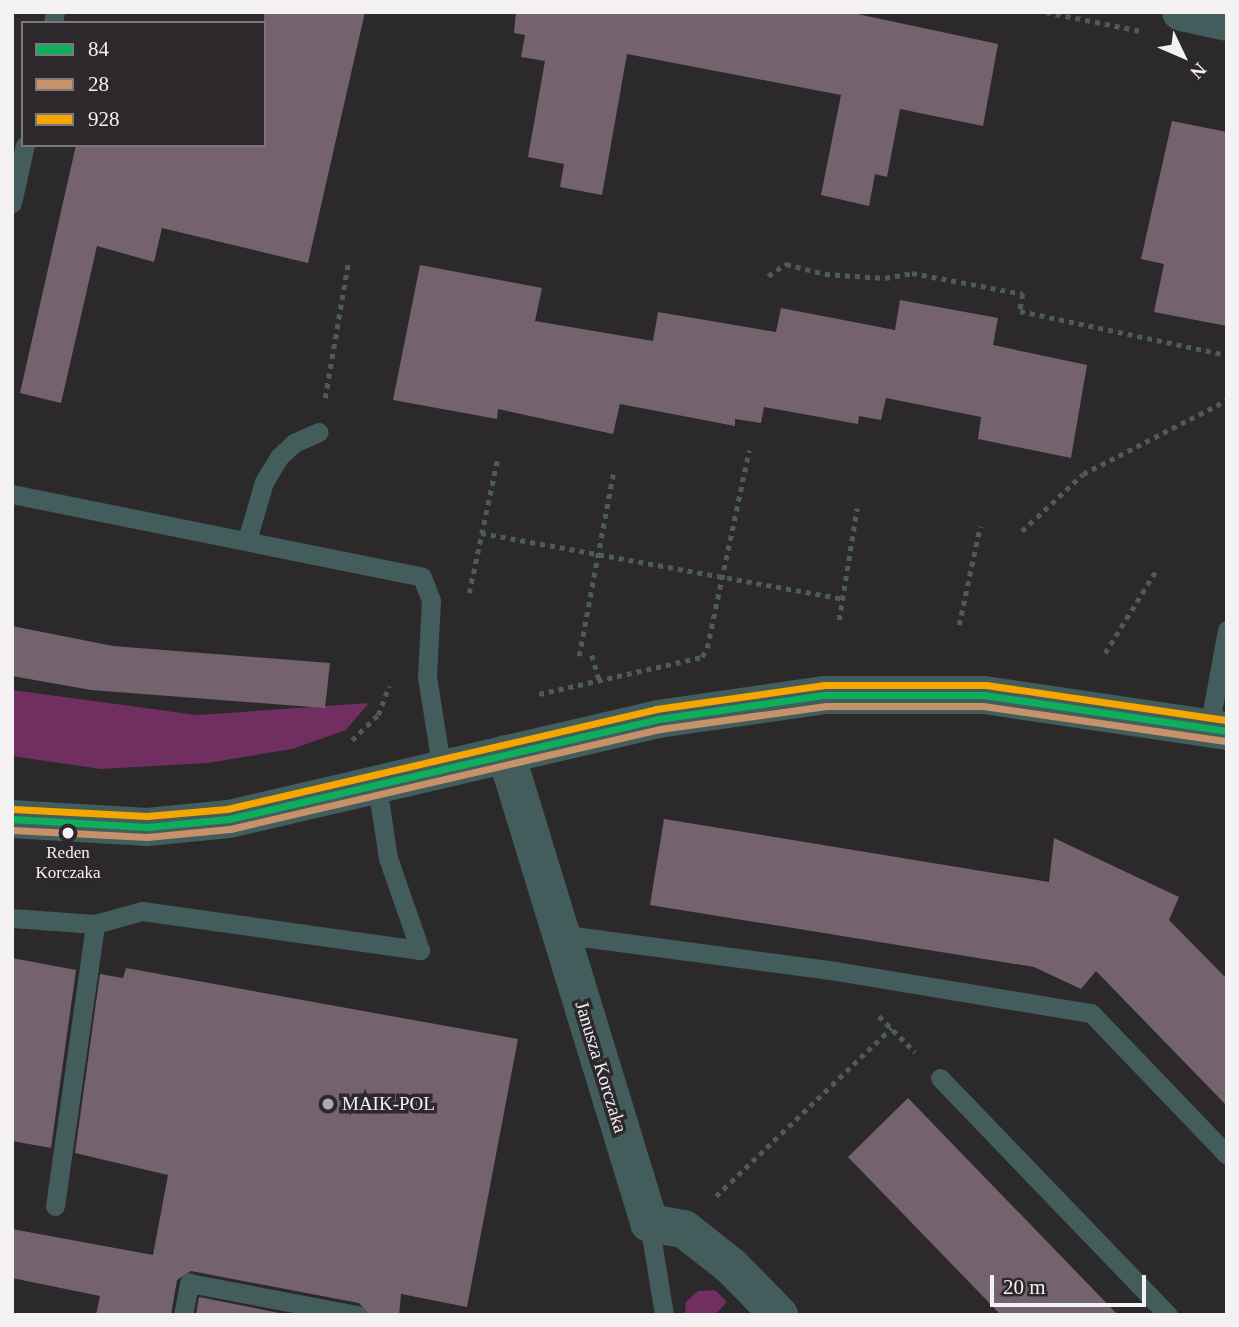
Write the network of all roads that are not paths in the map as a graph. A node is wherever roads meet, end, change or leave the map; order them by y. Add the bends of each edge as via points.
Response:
1 (1181, 12) edge
2 (1227, 22) edge
3 (25, 147) edge
4 (12, 203) edge
5 (319, 432) road end
6 (12, 494) edge
7 (247, 540) junction
8 (1227, 630) edge
9 (1218, 729) edge
10 (506, 754) junction
11 (442, 771) junction
12 (377, 786) junction
13 (12, 820) edge
14 (12, 918) edge
15 (95, 924) junction
16 (559, 934) junction
17 (940, 1078) dead end
18 (1227, 1155) edge
19 (55, 1206) dead end
20 (649, 1223) junction
21 (350, 1314) edge
22 (183, 1315) edge
23 (664, 1315) edge
24 (779, 1315) edge
25 (1168, 1315) edge

1 - 2 street
3 - 4 lane
5 - 7 lane via 294,443 279,457 264,482
6 - 7 lane
7 - 11 lane via 422,577 432,600 427,677
8 - 9 lane
9 - 10 street via 984,695 825,695 705,710
10 - 11 street
10 - 16 street, Janusza Korczaka
11 - 12 street
12 - 13 street via 183,825 99,827
12 - 15 lane via 388,858 419,950 142,911
14 - 15 lane
15 - 19 lane
16 - 18 lane via 836,971 1091,1013
16 - 20 street, Janusza Korczaka
17 - 25 lane
20 - 23 lane
20 - 24 street via 684,1229 731,1266
21 - 22 lane via 189,1283

